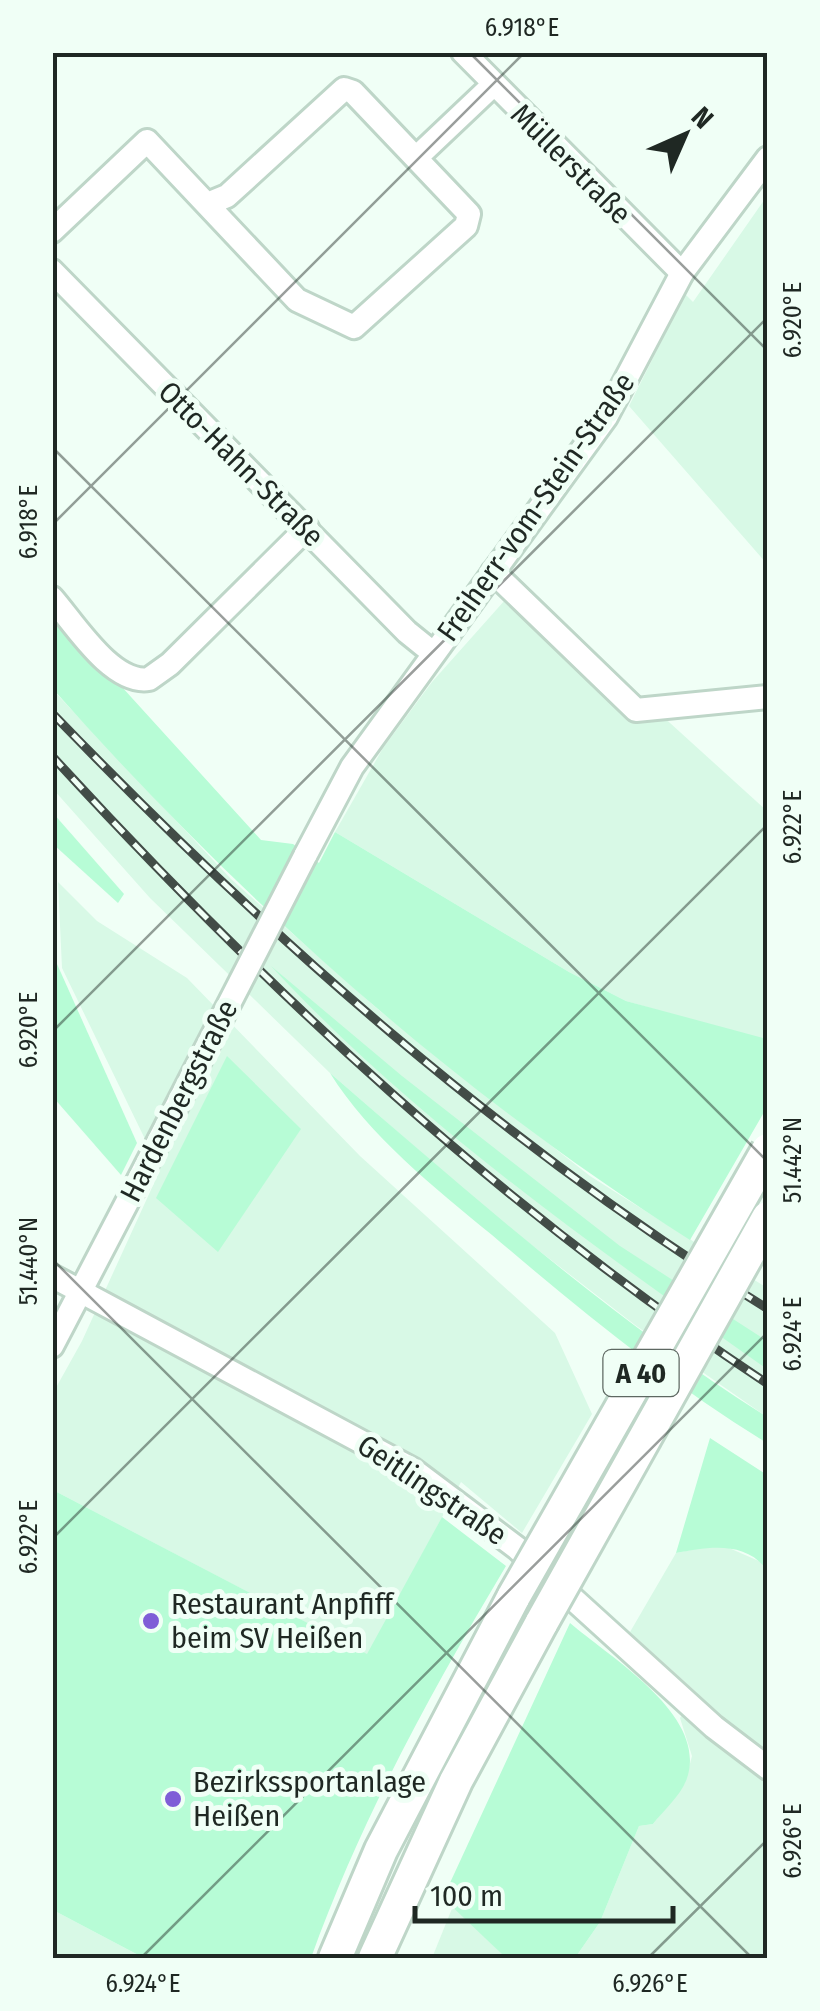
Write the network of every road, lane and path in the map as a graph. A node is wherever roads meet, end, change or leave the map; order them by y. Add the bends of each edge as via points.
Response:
1 (463, 52) edge
2 (493, 85) junction
3 (417, 156) junction
4 (768, 158) edge
5 (210, 204) junction
6 (52, 232) edge
7 (52, 271) edge
8 (682, 273) junction
9 (306, 528) junction
10 (493, 572) junction
11 (52, 598) edge
12 (434, 653) junction
13 (768, 697) edge
14 (304, 856) joint
15 (768, 1150) edge
16 (768, 1218) edge
17 (52, 1276) edge
18 (79, 1291) junction
19 (52, 1346) edge
20 (768, 1768) edge
21 (336, 1958) edge
22 (375, 1958) edge

1 - 2 street, Müllerstraße
2 - 3 street
2 - 8 street, Müllerstraße
3 - 5 street via 344,89
3 - 5 street via 469,214 466,226 354,327 297,300
4 - 8 street, Freiherr-vom-Stein-Straße
5 - 6 street via 147,141
7 - 9 street, Otto-Hahn-Straße
8 - 10 street, Freiherr-vom-Stein-Straße via 606,418
9 - 11 street via 148,680 130,678 108,661
9 - 12 street, Otto-Hahn-Straße
10 - 12 street, Freiherr-vom-Stein-Straße
10 - 13 street via 636,710
12 - 14 street, Freiherr-vom-Stein-Straße via 352,767
14 - 18 street, Hardenbergstraße, bridge
15 - 21 highway, A 40, bridge via 514,1596 381,1850
16 - 22 highway, A 40, bridge via 456,1781
17 - 18 street, Geitlingstraße
18 - 19 street, Hardenbergstraße
18 - 20 street, Geitlingstraße via 412,1469 517,1548

